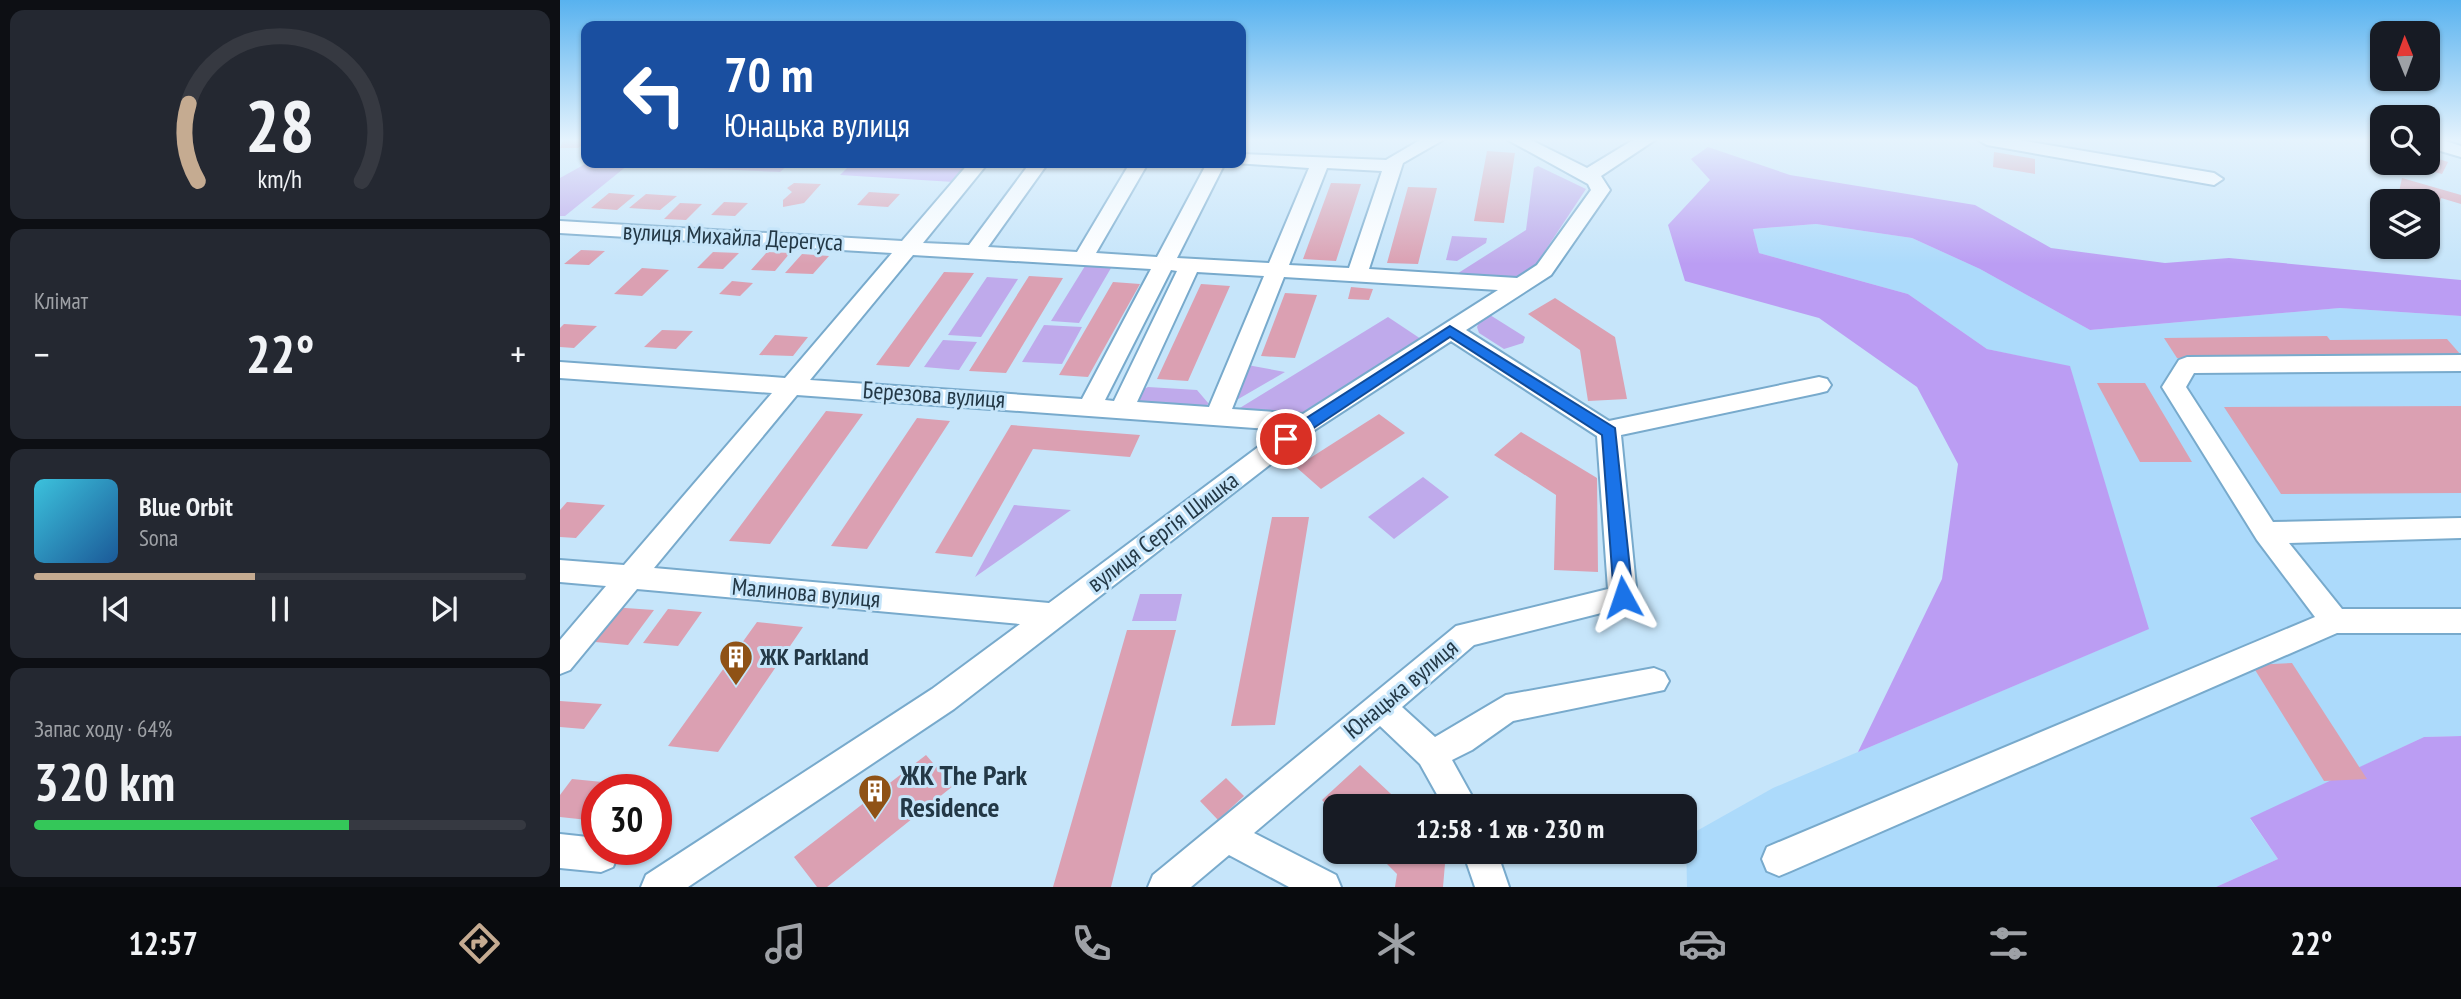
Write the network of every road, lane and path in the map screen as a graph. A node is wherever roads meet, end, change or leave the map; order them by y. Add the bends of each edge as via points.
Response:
1 (963, 181) edge
2 (1026, 181) edge
3 (1128, 181) edge
4 (1206, 181) edge
5 (1312, 181) edge
6 (1388, 181) edge
7 (1595, 181) edge
8 (560, 227) edge
9 (907, 248) junction
10 (975, 251) junction
11 (1084, 257) junction
12 (1163, 263) junction
13 (1191, 264) junction
14 (1275, 270) junction
15 (1357, 275) junction
16 (1464, 282) junction
17 (1521, 285) junction
18 (1475, 315) junction
19 (1450, 330) junction
20 (2461, 363) edge
21 (560, 370) edge
22 (793, 385) junction
23 (1819, 385) dead end
24 (1090, 406) junction
25 (1122, 409) junction
26 (1217, 416) junction
27 (1307, 423) junction
28 (1606, 430) junction
29 (2461, 528) edge
30 (2266, 533) junction
31 (560, 570) edge
32 (629, 577) junction
33 (1053, 615) junction
34 (2335, 621) junction
35 (2461, 621) edge
36 (560, 661) edge
37 (1654, 681) dead end
38 (1379, 706) junction
39 (1431, 754) junction
40 (1454, 794) edge
41 (1226, 836) junction
42 (560, 851) edge
43 (581, 853) edge
44 (1779, 859) dead end
45 (1484, 864) edge
46 (658, 887) edge
47 (1165, 887) edge
48 (1324, 887) edge
49 (1492, 887) edge

1 - 9 street
2 - 10 street
3 - 11 street
4 - 12 street
5 - 14 street
6 - 15 street
7 - 17 street, вулиця Сергія Шишка via 1601,190 1544,270
8 - 9 street, вулиця Михайла Дерегуса
9 - 10 street, вулиця Михайла Дерегуса
9 - 22 street
10 - 11 street, вулиця Михайла Дерегуса
11 - 12 street, вулиця Михайла Дерегуса
12 - 13 street, вулиця Михайла Дерегуса
12 - 24 street
13 - 14 street, вулиця Михайла Дерегуса
13 - 25 street
14 - 15 street, вулиця Михайла Дерегуса
14 - 26 street
15 - 16 street, вулиця Михайла Дерегуса
16 - 17 street, вулиця Михайла Дерегуса
16 - 18 street
17 - 18 street, вулиця Сергія Шишка
18 - 19 street, вулиця Сергія Шишка
19 - 27 street, вулиця Сергія Шишка
19 - 28 street
20 - 30 street via 2187,365 2174,387
21 - 22 street, Березова вулиця
22 - 24 street, Березова вулиця
22 - 32 street
23 - 28 street
24 - 25 street, Березова вулиця
25 - 26 street, Березова вулиця
26 - 27 street, Березова вулиця
27 - 33 street, вулиця Сергія Шишка
28 - 38 street, Юнацька вулиця via 1623,597 1466,635
29 - 30 street
30 - 34 street
31 - 32 street, Малинова вулиця
32 - 33 street, Малинова вулиця
32 - 36 street
33 - 46 street, вулиця Сергія Шишка via 943,699
34 - 35 street
34 - 44 street
37 - 39 street via 1506,709
38 - 39 street
38 - 41 street, Юнацька вулиця
39 - 40 street
41 - 47 street, Юнацька вулиця
41 - 48 street
42 - 43 street
45 - 49 street

